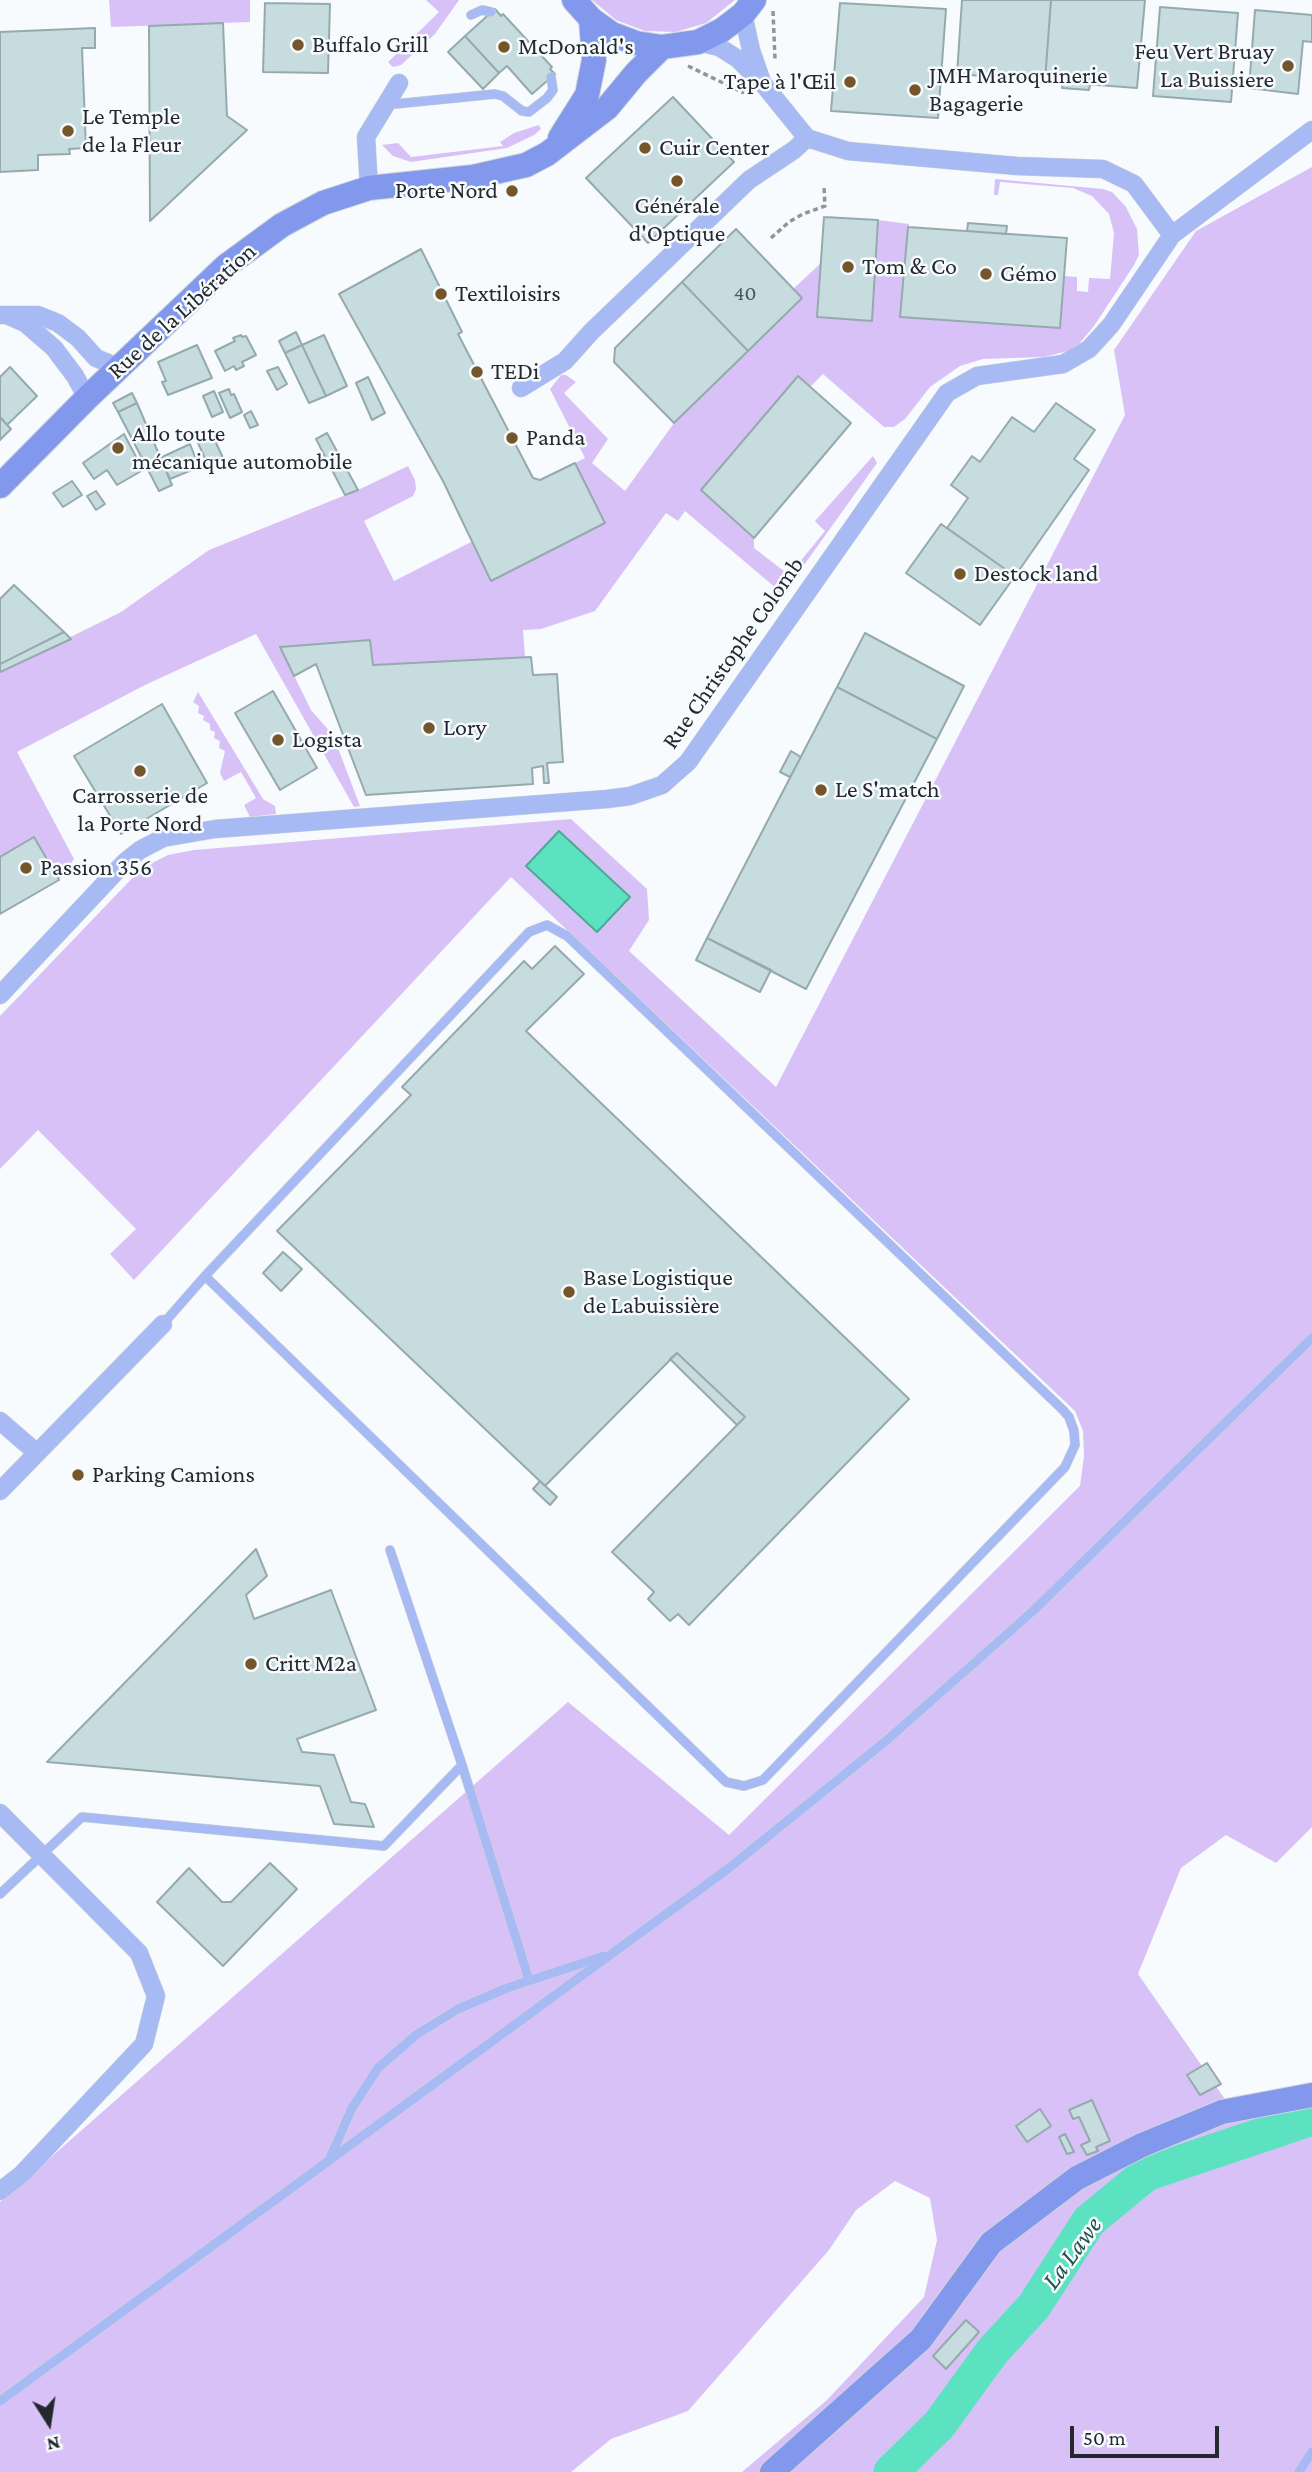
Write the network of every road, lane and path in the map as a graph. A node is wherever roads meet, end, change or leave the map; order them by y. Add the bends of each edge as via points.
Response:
1 (574, 0) edge
2 (773, 0) edge
3 (748, 7) edge
4 (491, 12) dead end
5 (471, 15) dead end
6 (591, 19) junction
7 (698, 41) junction
8 (662, 47) junction
9 (775, 63) dead end
10 (684, 64) dead end
11 (551, 77) dead end
12 (399, 83) dead end
13 (757, 91) junction
14 (384, 105) junction
15 (1312, 130) edge
16 (807, 138) junction
17 (554, 148) junction
18 (824, 187) dead end
19 (369, 188) junction
20 (1172, 235) junction
21 (771, 238) dead end
22 (3, 315) edge
23 (120, 368) junction
24 (521, 388) dead end
25 (87, 398) junction
26 (0, 486) edge
27 (0, 995) edge
28 (205, 1276) junction
29 (163, 1324) joint
30 (1312, 1338) edge
31 (0, 1421) edge
32 (37, 1453) junction
33 (0, 1491) edge
34 (390, 1550) dead end
35 (462, 1765) junction
36 (0, 1813) edge
37 (42, 1853) junction
38 (0, 1894) edge
39 (612, 1953) junction
40 (529, 1980) junction
41 (1312, 2095) edge
42 (329, 2160) junction
43 (0, 2191) edge
44 (0, 2401) edge
45 (1312, 2452) edge
46 (772, 2472) edge
47 (1299, 2472) edge

1 - 6 main road
2 - 9 path
3 - 7 main road via 722,30
3 - 13 street
4 - 5 lane
6 - 8 main road via 612,34
6 - 17 main road, Rue de la Libération via 594,60 587,95
7 - 8 main road
7 - 13 street via 738,59
8 - 17 main road, Rue de la Libération via 607,108
10 - 13 path
11 - 14 lane via 553,90 529,112 495,94
12 - 14 street
13 - 16 street
14 - 19 street via 366,137
15 - 20 street, Rue Christophe Colomb
16 - 20 street via 848,151 1103,169 1134,184
16 - 24 street via 749,180 565,361
17 - 19 main road, Rue de la Libération via 506,171
18 - 21 path via 825,206 796,218
19 - 23 main road, Rue de la Libération via 300,214 243,252
20 - 27 street, Rue Christophe Colomb via 1111,325 1089,349 1063,364 977,376 947,393 688,762 662,785 607,799 215,829 163,838 125,862
22 - 23 street via 38,315 58,323 96,358
22 - 25 street via 25,323 54,348
23 - 25 main road, Rue de la Libération
25 - 26 main road, Rue de la Libération
28 - 28 lane via 726,1782 744,1786 763,1780 1065,1467 1075,1445 1074,1430 1063,1410 567,936 547,925 529,932
28 - 29 lane
29 - 32 street
30 - 39 lane via 1033,1611 929,1703 729,1868
31 - 32 street
32 - 33 street
34 - 35 lane
35 - 37 lane via 384,1846 82,1817
35 - 40 lane
36 - 37 street
37 - 38 lane
37 - 43 street via 139,1953 156,1996 144,2044 22,2174
39 - 40 lane
39 - 42 lane
40 - 42 lane via 458,2009 416,2035 378,2068 352,2108
41 - 46 main road via 1222,2112 1077,2178 991,2243 921,2339
42 - 44 lane
45 - 47 lane

